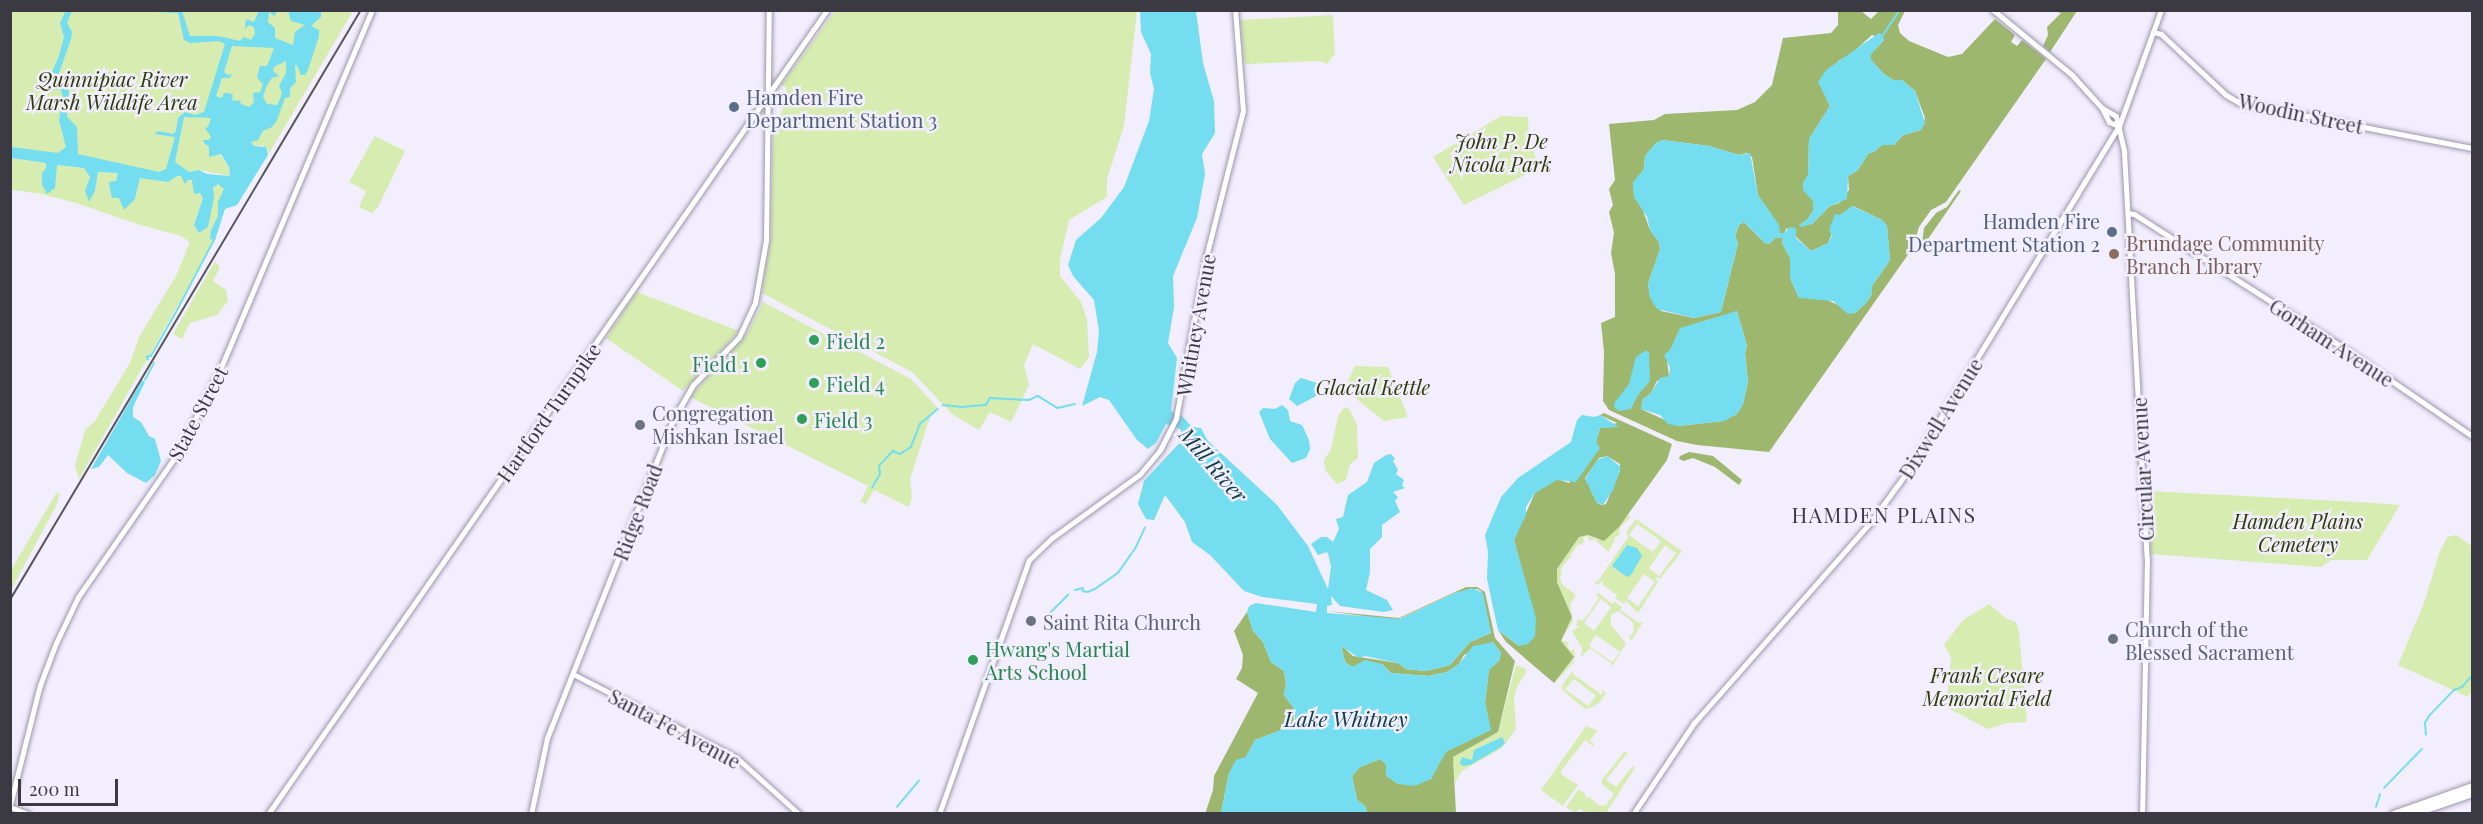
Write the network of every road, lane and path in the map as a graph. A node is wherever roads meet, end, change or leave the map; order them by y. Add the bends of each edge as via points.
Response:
1 (372, 10) edge
2 (769, 10) edge
3 (827, 10) edge
4 (1235, 10) edge
5 (1993, 10) edge
6 (2161, 10) edge
7 (2153, 32) junction
8 (767, 95) junction
9 (2119, 126) junction
10 (2472, 148) edge
11 (2128, 213) junction
12 (2472, 436) edge
13 (573, 674) junction
14 (2472, 786) edge
15 (2472, 793) edge
16 (10, 806) edge
17 (2411, 811) edge
18 (2397, 812) edge
19 (28, 813) edge
20 (268, 813) edge
21 (531, 813) edge
22 (799, 813) edge
23 (939, 813) edge
24 (1633, 813) edge
25 (2142, 813) edge

1 - 16 main road, State Street via 226,358 179,451 78,597 56,644 40,685
2 - 8 main road, Ridge Road
3 - 8 main road, Hartford Turnpike
4 - 23 main road, Whitney Avenue via 1244,111 1205,261 1178,413 1160,450 1140,474 1052,537 1029,560
5 - 9 main road via 2072,75 2102,108 2114,113
6 - 7 main road, Dixwell Avenue
7 - 9 main road, Dixwell Avenue
7 - 10 main road, Woodin Street via 2161,34 2226,95 2240,103
8 - 13 main road, Ridge Road via 766,240 752,310 736,341 693,385 680,405
8 - 20 main road, Hartford Turnpike
9 - 11 main road, Circular Avenue via 2124,140
9 - 24 main road, Dixwell Avenue via 1891,496 1694,723
11 - 12 main road, Gorham Avenue via 2324,335
11 - 25 main road, Circular Avenue via 2147,558
13 - 21 main road, Ridge Road via 544,746
13 - 22 main road, Santa Fe Avenue via 737,758
14 - 17 highway
15 - 17 highway
16 - 19 main road
17 - 18 highway

